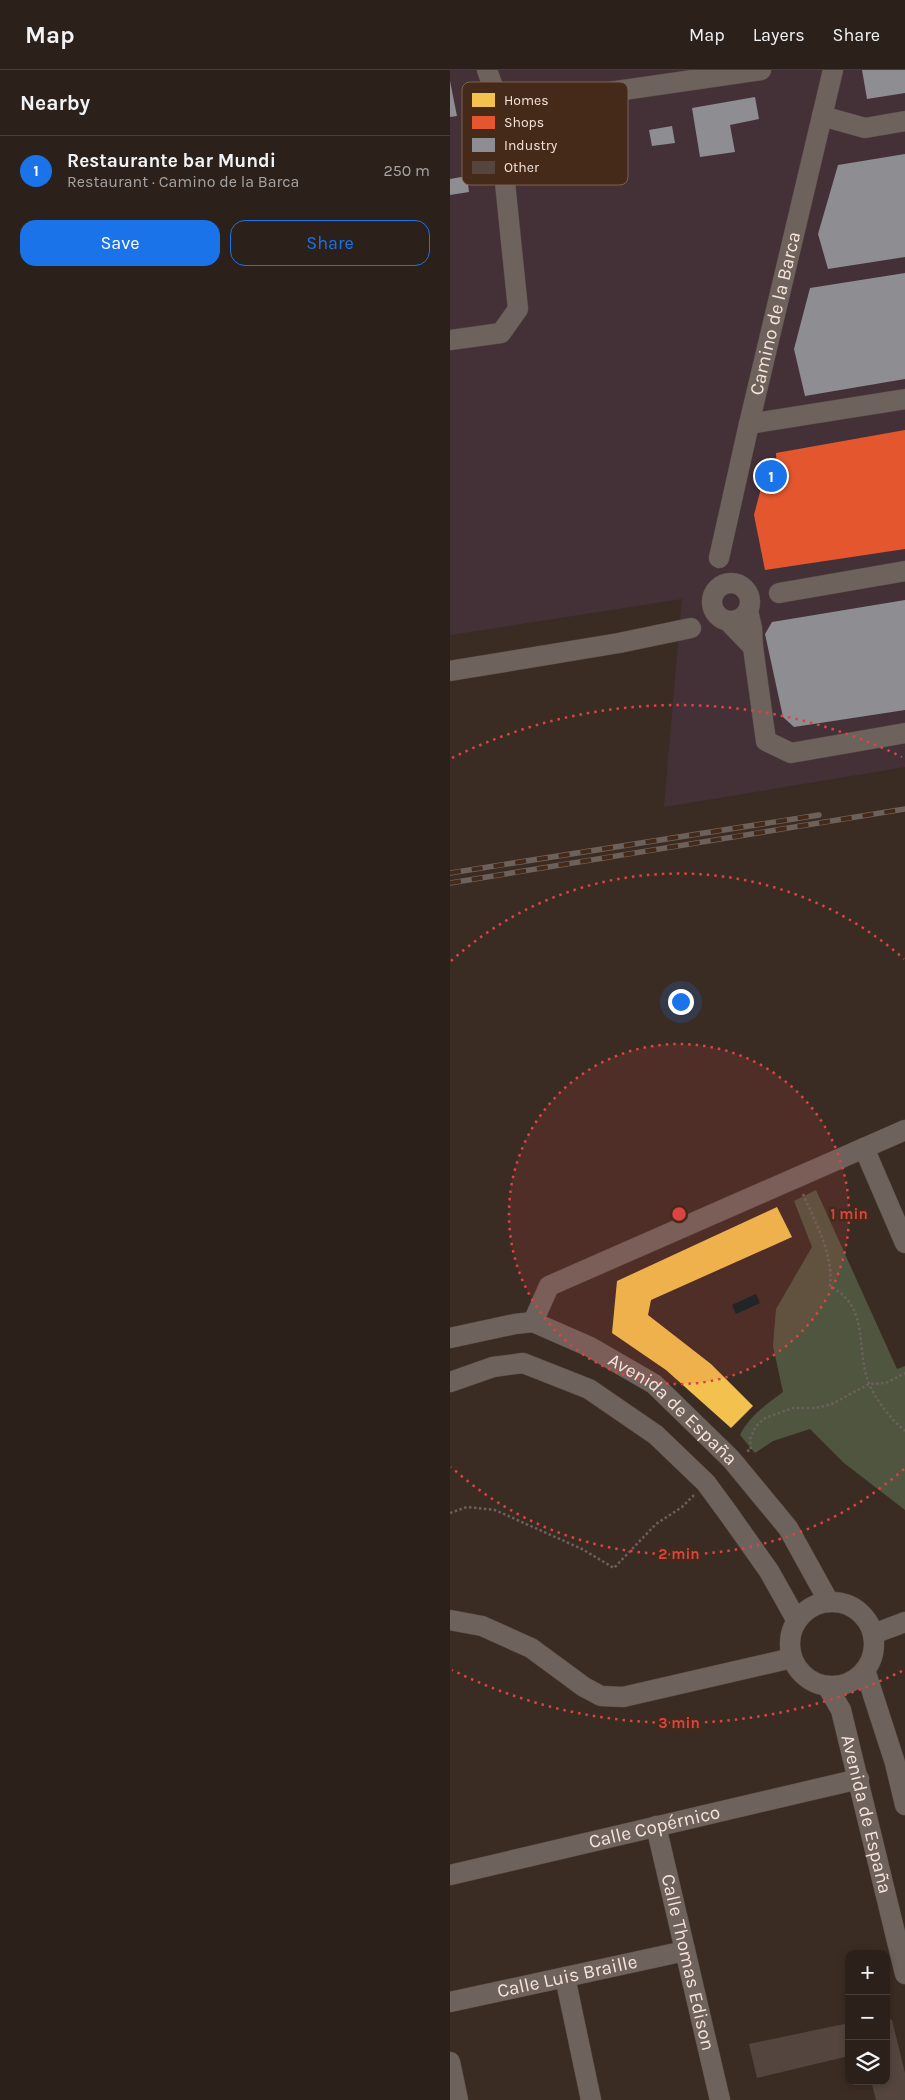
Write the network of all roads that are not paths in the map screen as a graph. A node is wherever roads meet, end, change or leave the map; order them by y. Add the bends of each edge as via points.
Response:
1 (487, 70) edge
2 (760, 70) edge
3 (833, 70) edge
4 (491, 82) edge
5 (628, 89) edge
6 (822, 116) junction
7 (905, 121) edge
8 (505, 185) edge
9 (450, 340) edge
10 (905, 400) edge
11 (749, 424) junction
12 (720, 558) junction
13 (905, 571) edge
14 (712, 598) junction
15 (745, 598) junction
16 (726, 620) junction
17 (691, 628) junction
18 (753, 647) junction
19 (450, 671) edge
20 (905, 733) edge
21 (905, 1130) edge
22 (864, 1148) junction
23 (905, 1243) edge
24 (533, 1322) junction
25 (450, 1338) edge
26 (450, 1382) edge
27 (829, 1602) junction
28 (450, 1620) edge
29 (797, 1620) junction
30 (905, 1622) edge
31 (873, 1634) junction
32 (792, 1658) junction
33 (865, 1670) junction
34 (827, 1686) junction
35 (900, 1761) edge
36 (859, 1779) junction
37 (905, 1805) edge
38 (656, 1826) junction
39 (450, 1875) edge
40 (685, 1951) junction
41 (905, 1974) edge
42 (565, 1977) junction
43 (450, 2002) edge
44 (450, 2062) edge
45 (458, 2100) edge
46 (591, 2100) edge
47 (720, 2100) edge

1 - 4 street
2 - 5 street
3 - 6 street, Camino de la Barca
6 - 7 street via 865,128
6 - 11 street, Camino de la Barca
8 - 9 street via 518,309 502,333
10 - 11 street
11 - 12 street, Camino de la Barca
12 - 14 street, Camino de la Barca
12 - 15 street
13 - 15 street
14 - 15 street via 722,584 728,582
14 - 16 street via 716,615
14 - 17 street
15 - 16 street via 740,619
15 - 18 street
16 - 17 street via 700,629
16 - 18 street
17 - 19 street
18 - 20 street via 766,741 791,754
21 - 22 street
22 - 23 street
22 - 24 street via 549,1286
24 - 25 street
24 - 27 street, Avenida de España via 590,1347 654,1384 731,1459 788,1528
26 - 29 street, Avenida de España via 493,1367 523,1364 589,1389 656,1435 706,1484 769,1571
27 - 29 street via 811,1608
27 - 31 street via 857,1610 869,1623
28 - 32 street via 482,1626 531,1648 601,1696 624,1697
29 - 32 street via 791,1632
30 - 31 street
31 - 33 street via 872,1659
32 - 34 street via 806,1677
33 - 34 street via 841,1685
33 - 35 street, Avenida de España
34 - 36 street, Avenida de España via 841,1710
35 - 37 street, Avenida de España
36 - 38 street, Calle Copérnico
36 - 41 street, Avenida de España
38 - 39 street, Calle Copérnico
38 - 40 street, Calle Thomas Edison
40 - 42 street, Calle Luis Braille
40 - 47 street, Calle Thomas Edison
42 - 43 street, Calle Luis Braille
42 - 46 street
44 - 45 street

